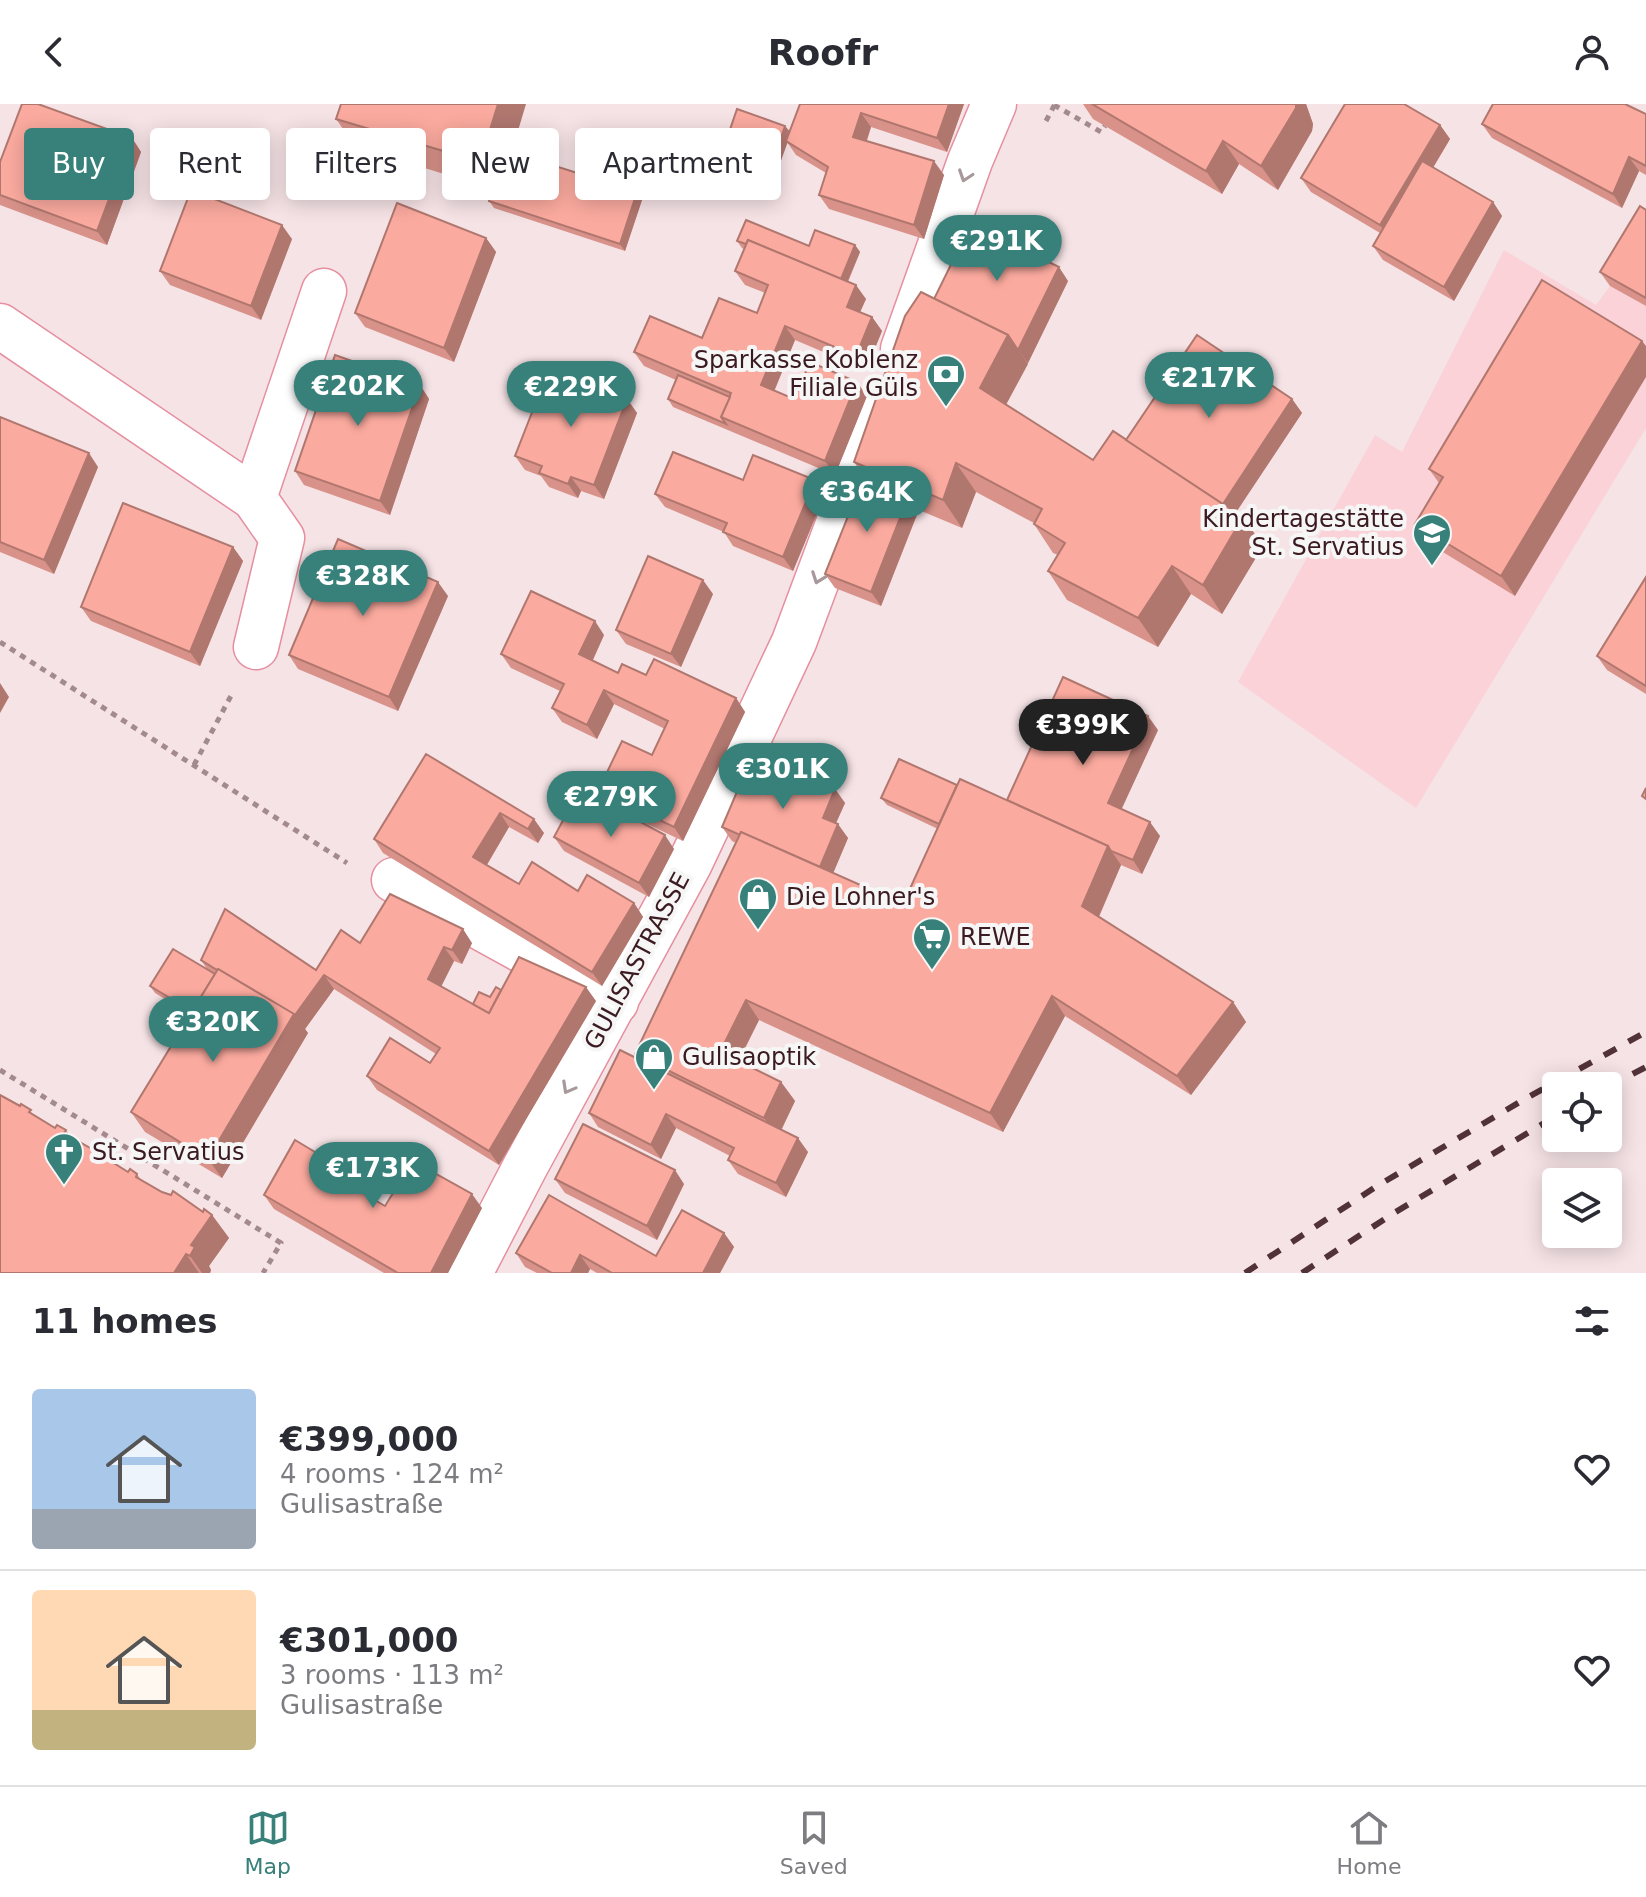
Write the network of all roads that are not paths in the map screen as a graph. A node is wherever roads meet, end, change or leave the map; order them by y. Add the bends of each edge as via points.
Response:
1 (994, 104) edge
2 (324, 291) dead end
3 (0, 326) edge
4 (254, 498) junction
5 (256, 647) road end
6 (394, 880) edge
7 (616, 1002) junction
8 (470, 1273) edge

1 -> 7 street, GULISASTRASSE via 794,642 690,863
2 - 4 street
3 - 4 street
4 - 5 street via 282,538
6 - 7 street
7 -> 8 street, GULISASTRASSE

